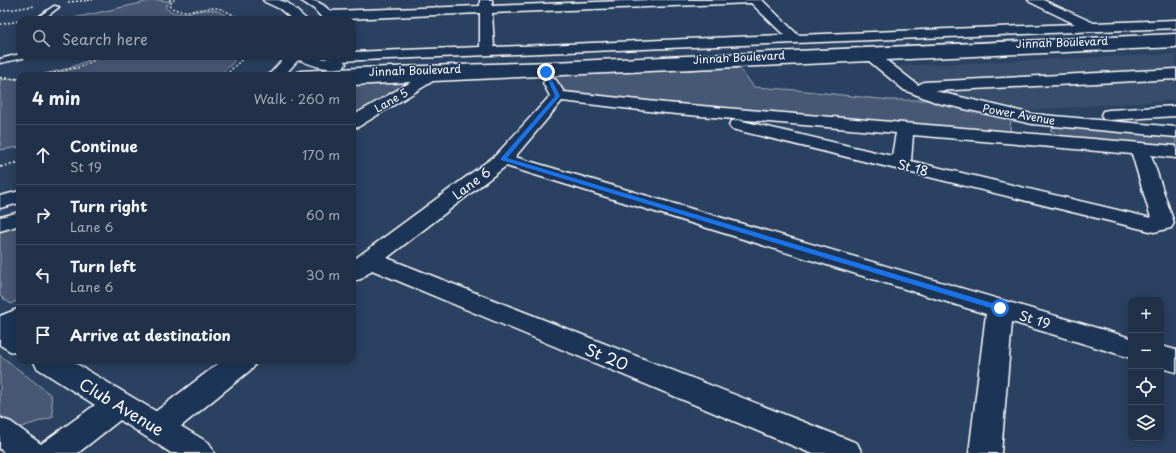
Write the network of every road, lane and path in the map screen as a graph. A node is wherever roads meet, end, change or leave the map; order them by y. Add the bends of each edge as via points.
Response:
1 (169, 0) edge
2 (269, 0) edge
3 (306, 0) edge
4 (749, 0) edge
5 (756, 0) edge
6 (1034, 0) edge
7 (486, 4) edge
8 (284, 6) junction
9 (56, 7) dead end
10 (43, 16) edge
11 (236, 16) edge
12 (296, 16) edge
13 (328, 16) edge
14 (341, 16) edge
15 (16, 22) edge
16 (0, 24) edge
17 (1176, 24) edge
18 (1091, 27) junction
19 (1176, 29) edge
20 (1176, 38) edge
21 (794, 39) junction
22 (1176, 43) edge
23 (486, 51) junction
24 (1176, 53) edge
25 (356, 56) edge
26 (16, 57) edge
27 (1120, 59) junction
28 (96, 60) edge
29 (241, 60) edge
30 (290, 60) edge
31 (312, 60) edge
32 (0, 61) edge
33 (879, 62) junction
34 (61, 72) edge
35 (229, 72) edge
36 (280, 72) edge
37 (351, 72) edge
38 (546, 72) junction
39 (1176, 74) edge
40 (1150, 75) junction
41 (430, 77) junction
42 (0, 78) edge
43 (16, 79) edge
44 (356, 80) edge
45 (910, 88) junction
46 (1176, 88) edge
47 (558, 96) junction
48 (666, 108) junction
49 (1176, 111) edge
50 (1032, 119) junction
51 (356, 121) edge
52 (905, 128) junction
53 (1176, 132) edge
54 (1033, 139) junction
55 (1140, 149) junction
56 (1176, 152) edge
57 (503, 159) junction
58 (16, 163) edge
59 (901, 164) junction
60 (0, 167) edge
61 (16, 198) edge
62 (0, 202) edge
63 (16, 219) edge
64 (0, 224) edge
65 (360, 267) edge
66 (1000, 308) junction
67 (16, 319) edge
68 (0, 328) edge
69 (0, 332) edge
70 (16, 342) edge
71 (1128, 347) edge
72 (1164, 358) edge
73 (1176, 361) edge
74 (54, 364) edge
75 (238, 364) edge
76 (119, 404) junction
77 (158, 428) junction
78 (0, 431) edge
79 (186, 450) edge
80 (29, 453) edge
81 (53, 453) edge
82 (846, 453) edge
83 (985, 453) edge

1 - 11 path via 174,0 170,6 178,10 198,11 216,8
2 - 8 street
3 - 8 street
3 - 13 street via 318,6
4 - 7 street
5 - 21 street
6 - 18 street
7 - 14 street
7 - 23 street
8 - 12 street
9 - 10 lane
15 - 16 path
17 - 18 street
18 - 21 street
19 - 31 street, Jinnah Boulevard via 346,63
20 - 37 street, Jinnah Boulevard
21 - 23 street
22 - 33 street
23 - 25 street
24 - 27 street
26 - 32 lane
27 - 33 street
27 - 40 street
28 - 34 path
29 - 35 path
30 - 36 street
33 - 38 street
33 - 45 street, Power Avenue
38 - 41 street
38 - 47 street
39 - 40 street
40 - 45 street
40 - 46 street
41 - 44 street
41 - 51 street, Lane 5
42 - 43 path
45 - 50 street, Power Avenue via 938,98
47 - 48 street
47 - 57 street, Lane 6
48 - 52 street, Power Avenue
48 - 59 street, St 18
49 - 50 street
50 - 53 street, Power Avenue
50 - 54 street
52 - 54 street, Power Avenue
52 - 59 street
54 - 55 street, Power Avenue
55 - 56 street, Power Avenue
55 - 59 street, St 18 via 1163,223 1160,225
57 - 65 street, Lane 6
57 - 66 street, St 19
58 - 60 path
61 - 62 street
63 - 64 street
65 - 82 street, St 20
66 - 71 street, St 19
66 - 83 street
67 - 68 street
69 - 70 street
72 - 73 street
74 - 76 street, Club Avenue
75 - 77 street
76 - 77 street, Club Avenue
76 - 81 street
77 - 79 street, Club Avenue
78 - 80 street

